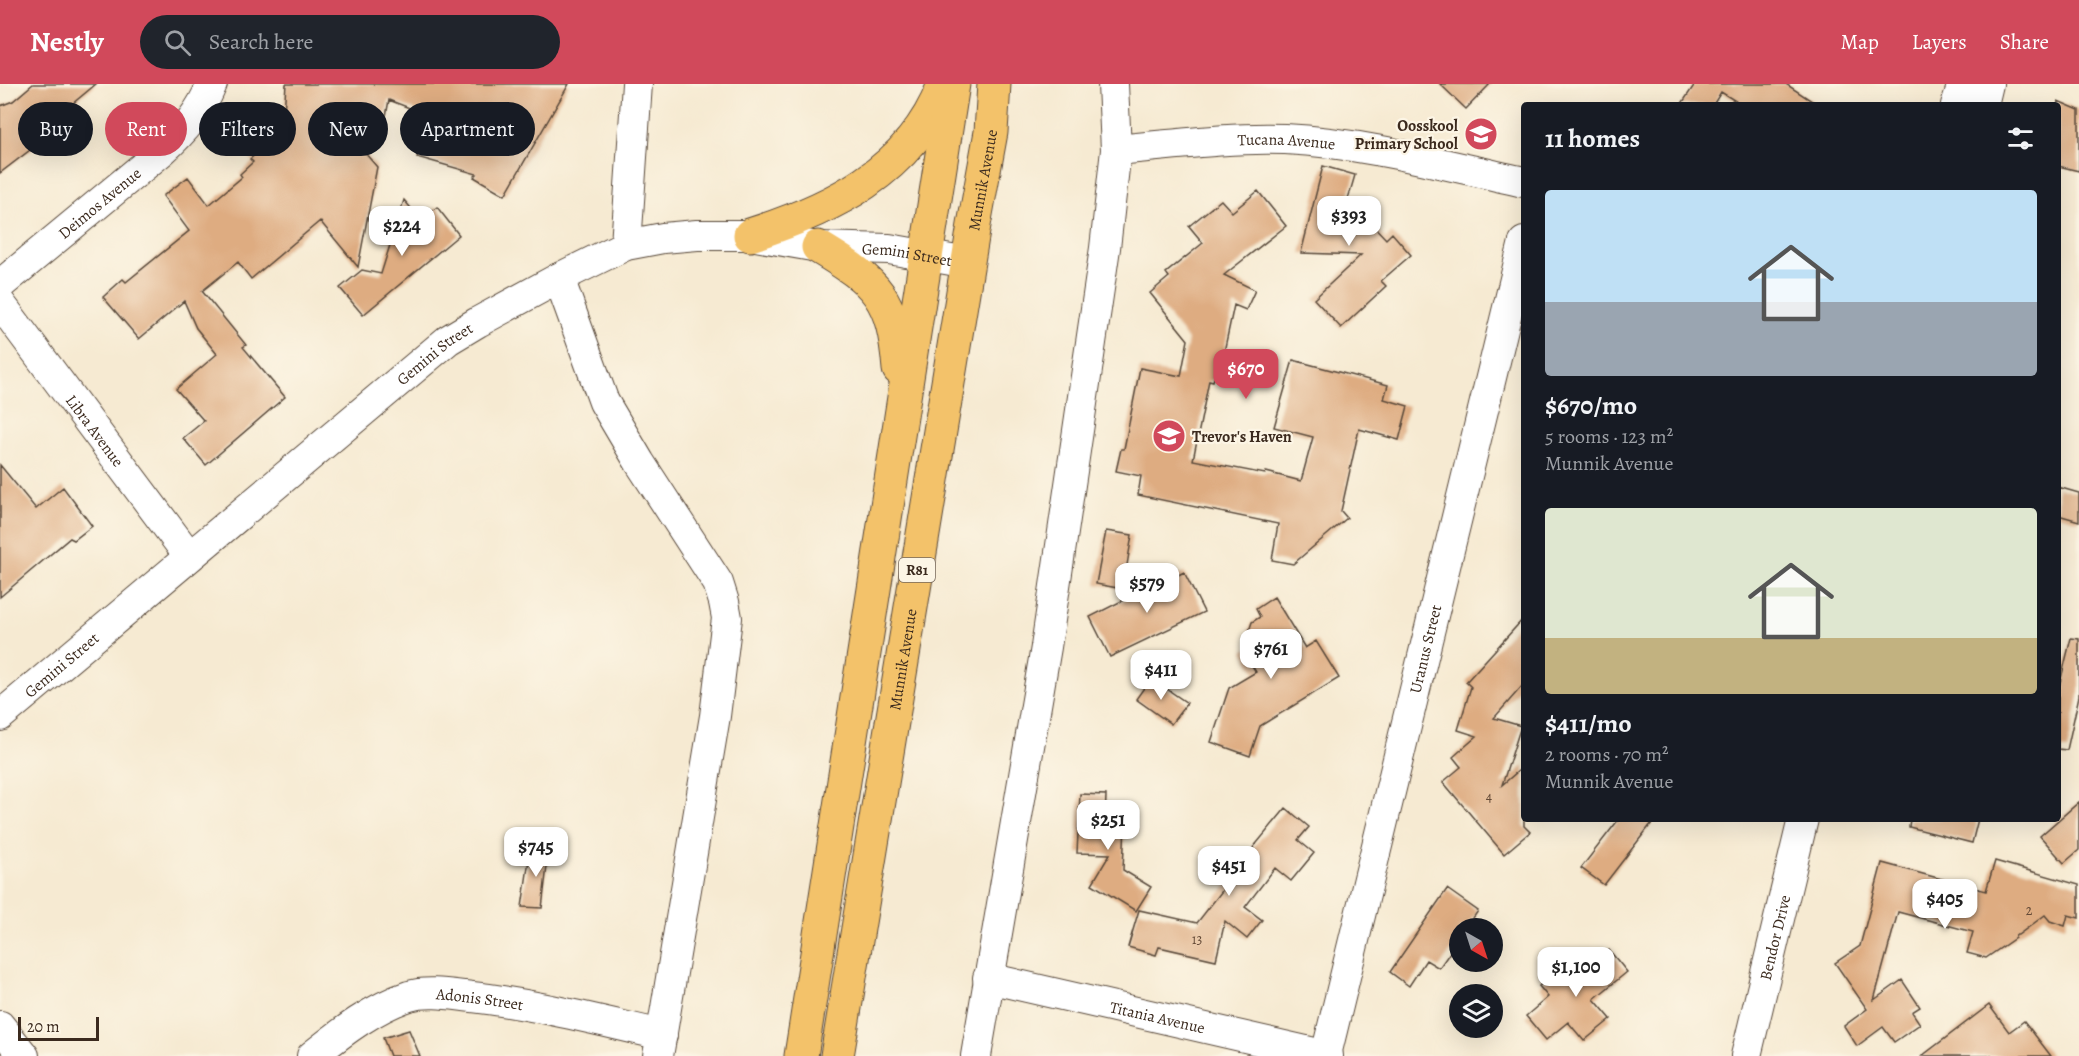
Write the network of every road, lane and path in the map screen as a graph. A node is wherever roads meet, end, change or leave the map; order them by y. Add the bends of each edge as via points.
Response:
1 (212, 84) edge
2 (637, 84) edge
3 (944, 84) edge
4 (953, 84) edge
5 (994, 84) edge
6 (1113, 84) edge
7 (1963, 84) edge
8 (1988, 84) edge
9 (1957, 102) edge
10 (1984, 102) edge
11 (1116, 150) junction
12 (1521, 181) edge
13 (750, 236) junction
14 (626, 246) junction
15 (818, 247) junction
16 (1521, 254) edge
17 (927, 256) junction
18 (968, 263) junction
19 (559, 278) junction
20 (0, 285) edge
21 (0, 303) edge
22 (902, 410) junction
23 (189, 556) junction
24 (0, 716) edge
25 (1802, 822) edge
26 (988, 978) junction
27 (0, 1026) edge
28 (660, 1045) edge
29 (24, 1056) edge
30 (312, 1056) edge
31 (801, 1056) edge
32 (837, 1056) edge
33 (976, 1056) edge
34 (1327, 1056) edge
35 (1746, 1056) edge

1 - 20 street, Deimos Avenue via 200,110 169,145
2 - 14 street
3 - 13 main road via 926,124 884,169 836,202
4 - 17 main road, R81
5 - 18 main road, Munnik Avenue / R81 via 991,132
6 - 11 street
7 - 9 street
8 - 10 street
11 - 12 street, Tucana Avenue via 1258,139 1316,141 1378,150
11 - 26 street via 1046,647
13 - 14 street, Gemini Street via 697,235
13 - 15 street, Gemini Street
14 - 19 street, Gemini Street
15 - 17 street, Gemini Street via 889,249
15 - 22 main road via 849,266 882,298 896,343
16 - 34 street, Uranus Street
17 - 18 street, Gemini Street
17 - 22 main road, R81
18 - 32 main road, Munnik Avenue / R81
19 - 23 street, Gemini Street via 448,340
19 - 28 street via 604,402 717,583 727,618 715,716
21 - 23 street, Libra Avenue
22 - 31 main road, R81
23 - 24 street, Gemini Street
25 - 35 street, Bendor Drive
26 - 33 street
26 - 34 street, Titania Avenue
27 - 29 street
28 - 30 street, Adonis Street via 544,1009 441,993 411,995 377,1010

